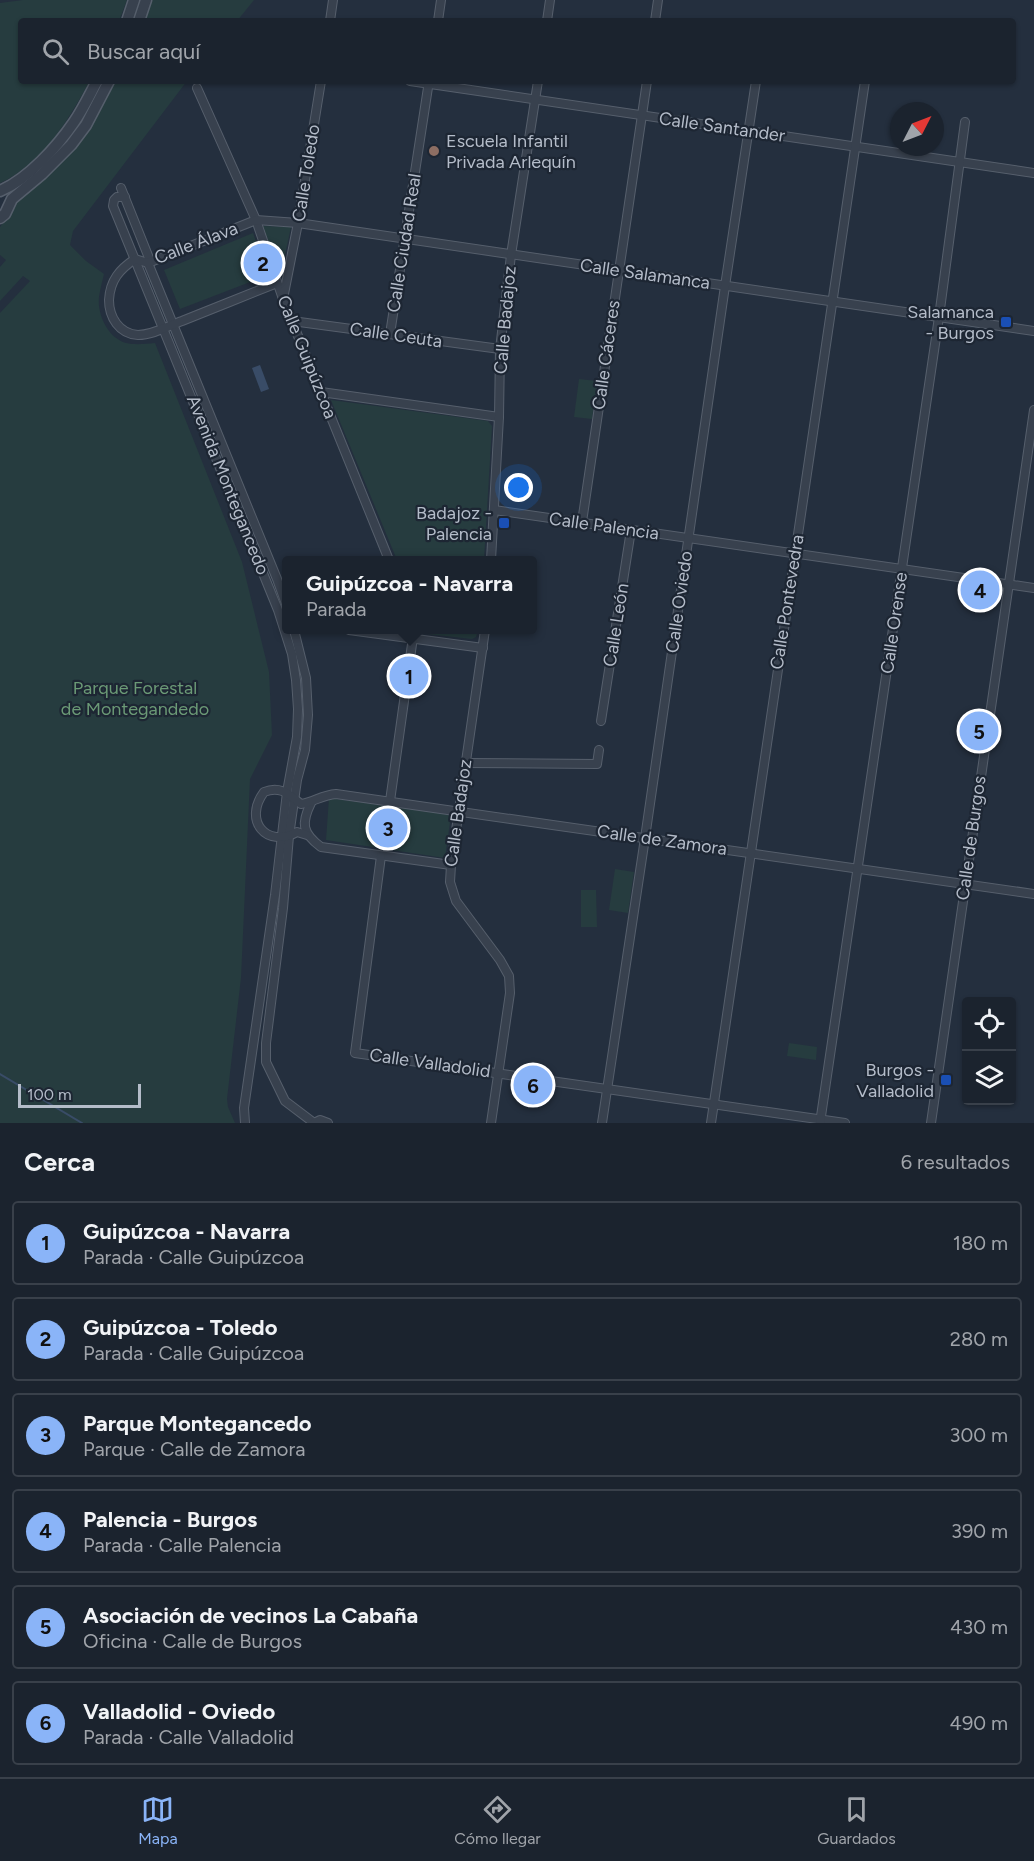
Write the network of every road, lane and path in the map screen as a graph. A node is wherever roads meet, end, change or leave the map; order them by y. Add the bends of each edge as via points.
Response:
1 (134, 0) edge
2 (146, 0) edge
3 (333, 0) edge
4 (441, 0) edge
5 (550, 0) edge
6 (658, 0) edge
7 (128, 18) edge
8 (139, 18) edge
9 (330, 18) edge
10 (438, 18) edge
11 (547, 18) edge
12 (655, 18) edge
13 (95, 84) edge
14 (107, 84) edge
15 (321, 84) edge
16 (429, 84) edge
17 (441, 84) edge
18 (538, 84) edge
19 (647, 84) edge
20 (756, 84) edge
21 (865, 84) edge
22 (197, 88) dead end
23 (536, 100) junction
24 (642, 115) junction
25 (965, 122) dead end
26 (749, 131) junction
27 (855, 147) junction
28 (961, 162) junction
29 (1034, 173) edge
30 (121, 188) dead end
31 (0, 191) edge
32 (125, 197) junction
33 (8, 206) junction
34 (0, 218) edge
35 (255, 220) junction
36 (298, 223) junction
37 (405, 239) junction
38 (511, 255) junction
39 (135, 258) junction
40 (148, 263) junction
41 (290, 265) junction
42 (271, 267) junction
43 (618, 271) junction
44 (277, 283) junction
45 (724, 286) junction
46 (283, 299) junction
47 (834, 301) junction
48 (939, 317) junction
49 (292, 321) junction
50 (168, 326) junction
51 (1034, 331) edge
52 (390, 334) junction
53 (500, 349) junction
54 (321, 392) junction
55 (1034, 410) edge
56 (499, 417) junction
57 (494, 510) junction
58 (582, 522) junction
59 (631, 530) junction
60 (688, 538) junction
61 (795, 553) junction
62 (387, 556) edge
63 (491, 556) edge
64 (902, 568) junction
65 (1008, 585) junction
66 (1034, 588) edge
67 (282, 593) edge
68 (282, 623) edge
69 (286, 634) edge
70 (295, 634) edge
71 (413, 634) edge
72 (485, 634) edge
73 (483, 648) junction
74 (601, 721) dead end
75 (599, 750) dead end
76 (465, 763) junction
77 (287, 792) junction
78 (294, 799) junction
79 (390, 801) junction
80 (311, 803) junction
81 (459, 811) junction
82 (307, 835) junction
83 (285, 837) junction
84 (645, 838) junction
85 (750, 853) junction
86 (381, 856) junction
87 (451, 865) junction
88 (857, 868) junction
89 (964, 883) junction
90 (1034, 894) edge
91 (250, 1067) junction
92 (269, 1072) junction
93 (499, 1073) junction
94 (607, 1089) junction
95 (714, 1103) junction
96 (820, 1121) edge
97 (245, 1123) edge
98 (314, 1123) edge
99 (328, 1123) edge
100 (491, 1123) edge
101 (602, 1123) edge
102 (711, 1123) edge
103 (845, 1123) edge
104 (931, 1123) edge

1 - 7 street
2 - 8 street
3 - 9 street
4 - 10 street
5 - 11 street
6 - 12 street
13 - 31 street via 62,138 35,167
14 - 33 street via 71,145
15 - 36 street, Calle Toledo
16 - 37 street, Calle Ciudad Real
17 - 23 street, Calle Santander
18 - 23 street, Calle Badajoz
19 - 24 street, Calle Cáceres
20 - 26 street, Calle Oviedo
21 - 27 street, Calle Pontevedra
22 - 35 street, Calle Guipúzcoa
23 - 24 street, Calle Santander
23 - 38 street, Calle Badajoz
24 - 26 street, Calle Santander
24 - 43 street, Calle Cáceres
25 - 28 street, Calle Orense
26 - 27 street, Calle Santander
26 - 45 street, Calle Oviedo
27 - 28 street, Calle Santander
27 - 47 street, Calle Pontevedra
28 - 29 street, Calle Santander
28 - 48 street, Calle Orense
30 - 32 street, Avenida Montegancedo
31 - 33 street
32 - 39 street, Avenida Montegancedo via 117,197 113,206
32 - 40 street, Avenida Montegancedo
33 - 34 street
35 - 36 street, Calle Salamanca
35 - 40 street, Calle Álava
35 - 42 street, Calle Guipúzcoa
36 - 37 street, Calle Salamanca
36 - 41 street, Calle Toledo
37 - 38 street, Calle Salamanca
37 - 52 street, Calle Ciudad Real
38 - 43 street, Calle Salamanca
38 - 53 street, Calle Badajoz
39 - 40 street, Calle Álava
39 - 50 street, Avenida Montegancedo
39 - 50 street, Calle Álava via 118,272 111,286 109,304 113,319 131,334 148,334
40 - 50 street, Avenida Montegancedo
41 - 42 street
41 - 46 street, Calle Toledo
42 - 44 street, Calle Guipúzcoa
43 - 45 street, Calle Salamanca
43 - 58 street, Calle Cáceres
44 - 46 street, Calle Guipúzcoa
44 - 50 street, Calle Álava
45 - 47 street, Calle Salamanca
45 - 60 street, Calle Oviedo
46 - 49 street, Calle Guipúzcoa
47 - 48 street, Calle Salamanca
47 - 61 street, Calle Pontevedra
48 - 51 street, Calle Salamanca
48 - 64 street, Calle Orense
49 - 52 street, Calle Ceuta
49 - 54 street, Calle Guipúzcoa
50 - 67 street, Avenida Montegancedo
50 - 68 street, Avenida Montegancedo
52 - 53 street, Calle Ceuta
53 - 56 street, Calle Badajoz
54 - 56 street
54 - 62 street, Calle Guipúzcoa
55 - 65 street, Calle de Burgos
56 - 57 street, Calle Badajoz
57 - 58 street, Calle Palencia
57 - 63 street, Calle Badajoz
58 - 59 street, Calle Palencia
59 - 60 street, Calle Palencia
59 - 74 street, Calle León
60 - 61 street, Calle Palencia
60 - 84 street, Calle Oviedo
61 - 64 street, Calle Palencia
61 - 85 street, Calle Pontevedra
64 - 65 street, Calle Palencia
64 - 88 street, Calle Orense
65 - 66 street, Calle Palencia
65 - 89 street, Calle de Burgos
69 - 77 street, Avenida Montegancedo via 292,654 298,709
70 - 78 street, Avenida Montegancedo via 306,678 308,715
71 - 73 street
71 - 79 street
72 - 73 street, Calle Badajoz
73 - 76 street, Calle Badajoz
75 - 76 street via 597,764
76 - 81 street, Calle Badajoz
77 - 78 street
77 - 83 street, Avenida Montegancedo
77 - 83 street via 264,792 256,809 259,827 268,835
78 - 80 street via 301,804
78 - 83 street, Avenida Montegancedo
79 - 80 street, Calle de Zamora via 336,794 318,797
79 - 81 street, Calle de Zamora
80 - 82 street via 304,821
81 - 84 street, Calle de Zamora
81 - 87 street, Calle Badajoz
82 - 83 street via 297,831
82 - 86 street via 325,848
83 - 91 street, Avenida Montegancedo
83 - 92 street, Avenida Montegancedo via 283,908 266,1043
84 - 85 street, Calle de Zamora
84 - 94 street, Calle Oviedo
85 - 88 street, Calle de Zamora
85 - 95 street, Calle Pontevedra
86 - 87 street
86 - 93 street, Calle Valladolid via 355,1053
87 - 93 street, Calle Badajoz via 450,882 456,902 509,976
88 - 89 street, Calle de Zamora
88 - 96 street, Calle Orense
89 - 90 street, Calle de Zamora
89 - 104 street, Calle de Burgos
91 - 92 street
91 - 97 street, Avenida Montegancedo
92 - 98 street, Avenida Montegancedo via 285,1101
93 - 94 street, Calle Valladolid
93 - 100 street, Calle Badajoz
94 - 95 street, Calle Valladolid
94 - 101 street, Calle Oviedo
95 - 96 street, Calle Valladolid
95 - 102 street, Calle Pontevedra
96 - 103 street, Calle Valladolid
98 - 99 street, Avenida Montegancedo

